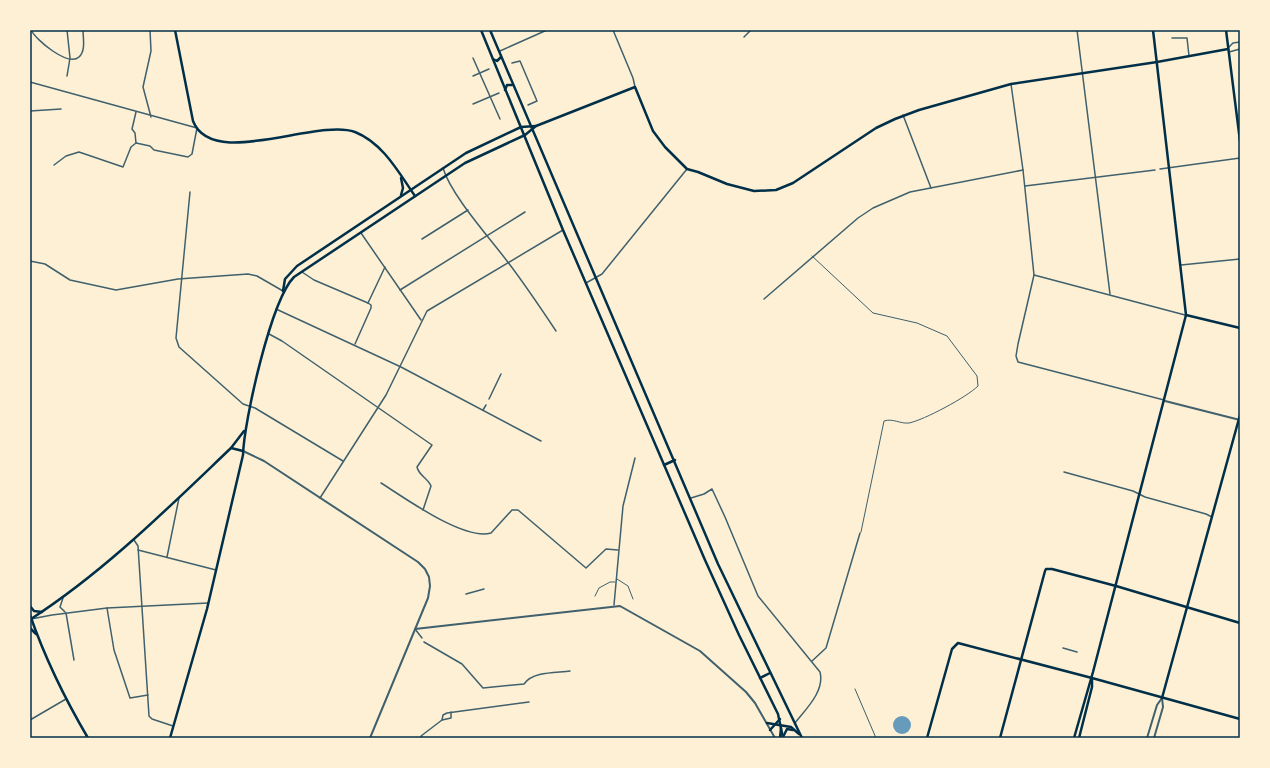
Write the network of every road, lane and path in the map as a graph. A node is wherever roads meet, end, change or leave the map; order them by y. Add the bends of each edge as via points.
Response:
1 (31, 30) edge
2 (67, 30) edge
3 (83, 30) edge
4 (150, 30) edge
5 (175, 30) edge
6 (481, 30) edge
7 (490, 30) edge
8 (547, 30) edge
9 (613, 30) edge
10 (751, 30) edge
11 (1077, 30) edge
12 (1153, 30) edge
13 (1226, 30) edge
14 (744, 37) dead end
15 (1172, 38) dead end
16 (1240, 42) edge
17 (1228, 50) junction
18 (1240, 50) edge
19 (499, 51) junction
20 (501, 56) junction
21 (1189, 56) junction
22 (70, 58) junction
23 (473, 58) dead end
24 (492, 59) junction
25 (1157, 62) junction
26 (512, 63) dead end
27 (489, 69) dead end
28 (480, 73) junction
29 (1082, 74) junction
30 (67, 76) dead end
31 (473, 76) dead end
32 (30, 82) edge
33 (1011, 84) junction
34 (514, 87) junction
35 (635, 87) junction
36 (505, 90) junction
37 (499, 93) dead end
38 (490, 97) junction
39 (473, 104) dead end
40 (528, 106) dead end
41 (61, 109) dead end
42 (30, 111) edge
43 (136, 112) junction
44 (903, 115) junction
45 (151, 117) junction
46 (500, 119) dead end
47 (530, 126) junction
48 (536, 126) junction
49 (522, 127) junction
50 (197, 128) junction
51 (532, 130) junction
52 (525, 135) junction
53 (1240, 141) edge
54 (136, 143) junction
55 (1240, 158) edge
56 (54, 165) dead end
57 (443, 168) junction
58 (1170, 168) junction
59 (687, 169) junction
60 (1160, 169) dead end
61 (1023, 170) junction
62 (1155, 170) dead end
63 (401, 176) junction
64 (445, 176) junction
65 (1095, 177) junction
66 (1025, 186) junction
67 (930, 188) junction
68 (410, 190) junction
69 (190, 192) dead end
70 (401, 195) junction
71 (415, 196) junction
72 (468, 210) junction
73 (525, 212) dead end
74 (563, 230) junction
75 (360, 232) junction
76 (487, 235) junction
77 (422, 239) dead end
78 (812, 256) junction
79 (1240, 259) edge
80 (30, 261) edge
81 (509, 263) junction
82 (1181, 265) junction
83 (384, 267) junction
84 (302, 272) junction
85 (1034, 274) junction
86 (597, 278) junction
87 (183, 279) junction
88 (586, 283) junction
89 (400, 290) junction
90 (283, 291) junction
91 (1110, 294) junction
92 (764, 298) dead end
93 (368, 303) junction
94 (276, 309) junction
95 (1186, 315) junction
96 (421, 320) junction
97 (1240, 328) edge
98 (556, 331) dead end
99 (269, 334) junction
100 (355, 345) junction
101 (401, 367) junction
102 (501, 374) dead end
103 (489, 399) dead end
104 (1165, 401) junction
105 (486, 405) dead end
106 (250, 406) junction
107 (377, 407) junction
108 (483, 411) junction
109 (1240, 415) edge
110 (1240, 420) edge
111 (245, 429) junction
112 (541, 441) dead end
113 (231, 448) junction
114 (243, 451) junction
115 (635, 458) dead end
116 (675, 460) junction
117 (343, 461) junction
118 (664, 465) junction
119 (1064, 472) dead end
120 (381, 483) dead end
121 (1140, 494) junction
122 (179, 498) junction
123 (320, 498) junction
124 (691, 498) junction
125 (423, 510) junction
126 (1212, 518) junction
127 (860, 533) joint
128 (134, 540) junction
129 (138, 550) junction
130 (618, 550) junction
131 (167, 557) junction
132 (216, 570) junction
133 (616, 578) junction
134 (616, 582) junction
135 (1116, 586) junction
136 (484, 589) dead end
137 (430, 593) junction
138 (433, 594) dead end
139 (466, 594) dead end
140 (595, 596) dead end
141 (63, 598) junction
142 (633, 599) dead end
143 (208, 603) junction
144 (614, 605) junction
145 (30, 606) edge
146 (142, 606) junction
147 (107, 608) junction
148 (1187, 608) junction
149 (46, 611) junction
150 (66, 613) junction
151 (30, 615) edge
152 (31, 619) edge
153 (1240, 622) edge
154 (30, 628) edge
155 (415, 629) junction
156 (38, 637) junction
157 (422, 638) dead end
158 (424, 642) dead end
159 (1063, 648) dead end
160 (1077, 652) dead end
161 (1021, 659) junction
162 (74, 660) dead end
163 (812, 661) junction
164 (570, 671) dead end
165 (770, 673) junction
166 (760, 678) junction
167 (1092, 678) junction
168 (855, 689) dead end
169 (148, 696) junction
170 (1162, 698) junction
171 (66, 699) junction
172 (529, 702) dead end
173 (451, 712) junction
174 (780, 718) junction
175 (1240, 719) edge
176 (30, 720) edge
177 (442, 720) junction
178 (767, 723) junction
179 (795, 724) junction
180 (774, 725) junction
181 (173, 726) junction
182 (781, 726) junction
183 (770, 730) junction
184 (797, 732) junction
185 (422, 737) edge
186 (801, 737) edge
187 (88, 738) edge
188 (170, 738) edge
189 (370, 738) edge
190 (775, 738) edge
191 (782, 738) edge
192 (876, 738) edge
193 (927, 738) edge
194 (1000, 738) edge
195 (1074, 738) edge
196 (1079, 738) edge
197 (1147, 738) edge
198 (1154, 738) edge

1 - 22 street via 44,46
2 - 22 street
3 - 22 street via 83,52 77,59
4 - 45 street via 151,51 143,87
5 - 50 main road via 193,121
6 - 24 main road
7 - 19 main road
8 - 19 street
9 - 35 street
10 - 14 street
11 - 29 street
12 - 25 main road
13 - 17 main road
15 - 21 street via 1187,38
16 - 17 street via 1233,43
17 - 18 street
17 - 21 main road
17 - 53 main road
19 - 20 main road
20 - 24 main road via 498,61
20 - 34 main road
21 - 25 main road
22 - 30 street
23 - 28 street
24 - 36 main road
25 - 29 main road
25 - 58 main road
26 - 40 street via 520,61 537,101
27 - 28 street
28 - 31 street
28 - 38 street
29 - 33 main road
29 - 65 street
32 - 43 street
33 - 44 main road
33 - 61 street
34 - 36 main road via 511,84
34 - 47 main road
35 - 48 main road
35 - 59 main road via 653,132
36 - 49 main road
37 - 38 street
38 - 39 street
38 - 46 street
41 - 42 street
43 - 45 street
43 - 54 street via 132,129
44 - 59 main road via 876,128 784,188 764,191 745,189
44 - 67 street
45 - 50 street
47 - 48 main road
47 - 49 main road
47 - 51 main road
48 - 51 main road
49 - 52 main road
49 - 57 main road via 476,148
50 - 54 street via 192,154 188,157 154,150 150,146
50 - 63 main road via 212,138 240,144 306,132 348,130 375,145
51 - 52 main road
51 - 86 main road
52 - 64 main road via 478,156
52 - 74 main road
54 - 56 street via 131,147 123,167 79,152 66,156
55 - 58 street
57 - 64 street
57 - 68 main road
58 - 60 street
58 - 82 main road
59 - 86 street
61 - 66 street
61 - 67 street
62 - 65 street
63 - 68 main road
63 - 70 main road
64 - 71 main road
64 - 72 street
65 - 66 street
65 - 91 street
66 - 85 street
67 - 78 street via 900,195 873,208
68 - 70 main road
68 - 71 main road
69 - 87 street
70 - 90 main road via 296,266 285,279
71 - 75 main road
72 - 76 street
72 - 77 street
73 - 76 street
74 - 81 street
74 - 88 main road
75 - 83 street
75 - 84 main road
76 - 81 street
76 - 89 street
78 - 92 street
78 - 127 lane via 873,313 917,323 948,336 977,376 978,386 973,392 934,412 907,423 888,419 884,421
79 - 82 street
80 - 87 street via 46,264 70,280 116,290
81 - 96 street via 428,311
81 - 98 street
82 - 95 main road
83 - 89 street
83 - 93 street
84 - 90 main road via 292,279
84 - 93 street via 314,280
85 - 91 street
85 - 104 street via 1018,344 1018,362
86 - 88 street
86 - 116 main road
87 - 90 street via 248,274 257,276
87 - 106 street via 176,338 179,347 243,404
88 - 118 main road
89 - 96 street
90 - 94 main road
91 - 95 street
93 - 100 street via 371,308
94 - 99 main road
94 - 100 street
95 - 97 main road
95 - 104 main road
96 - 101 street
99 - 106 main road
99 - 107 street
100 - 101 street
101 - 107 street
101 - 108 street
102 - 103 street
104 - 110 street
104 - 121 main road
105 - 108 street
106 - 111 main road
106 - 117 street
107 - 117 street
107 - 125 street via 432,445 417,467 431,486
108 - 112 street
109 - 110 main road
110 - 126 main road
111 - 113 main road
111 - 114 main road
113 - 114 main road
113 - 122 main road
114 - 123 street via 253,454
114 - 132 main road
115 - 130 street via 622,506
116 - 118 main road
116 - 124 main road
117 - 123 street
118 - 166 main road
119 - 121 street
120 - 125 street
121 - 126 street
121 - 135 main road
122 - 128 main road
122 - 131 street
123 - 137 street via 422,565 430,581
124 - 163 street via 712,489 758,596
124 - 165 main road via 733,598
125 - 130 street via 440,520 479,535 491,533 512,510 516,509 586,568 606,549
126 - 148 main road
127 - 163 street via 826,648
128 - 129 street
128 - 141 main road
129 - 131 street
129 - 146 street
130 - 133 street
131 - 132 street
132 - 143 main road
133 - 134 street
133 - 142 lane via 628,586
134 - 140 lane via 599,588
134 - 144 street
135 - 148 main road
135 - 161 main road via 1046,569
135 - 167 main road
136 - 139 street
137 - 138 street
137 - 155 street
141 - 149 main road
141 - 150 street via 60,607
143 - 146 street
143 - 181 main road
144 - 155 street
144 - 178 street via 622,606 700,651 746,692
145 - 149 main road via 36,612
146 - 147 street
146 - 169 street
147 - 150 street
147 - 169 street via 114,650 130,698
148 - 153 main road
148 - 170 main road
149 - 152 main road
150 - 152 street
150 - 162 street
151 - 152 main road
152 - 156 main road
154 - 156 main road
155 - 157 street
155 - 189 street
156 - 171 main road
158 - 164 street via 462,664 483,688 524,684 528,679 541,674
159 - 160 street
161 - 167 main road
161 - 193 main road via 960,643 955,645
161 - 194 main road
163 - 179 street via 820,672 820,685 817,694
165 - 166 main road
165 - 179 main road
166 - 174 main road
167 - 170 main road
167 - 195 main road
167 - 196 main road via 1092,688
168 - 192 lane
169 - 181 street via 152,719
170 - 175 main road
170 - 197 street via 1157,705
170 - 198 street via 1163,707
171 - 176 street
171 - 187 main road
172 - 173 street
173 - 177 street via 444,715
173 - 177 street via 451,718
174 - 180 main road
174 - 182 main road
177 - 185 street
178 - 180 main road
178 - 183 street
179 - 186 main road
180 - 182 main road
180 - 183 main road
181 - 188 main road
182 - 184 main road via 793,728
182 - 191 main road
183 - 190 street
184 - 186 main road
184 - 191 main road via 787,729

